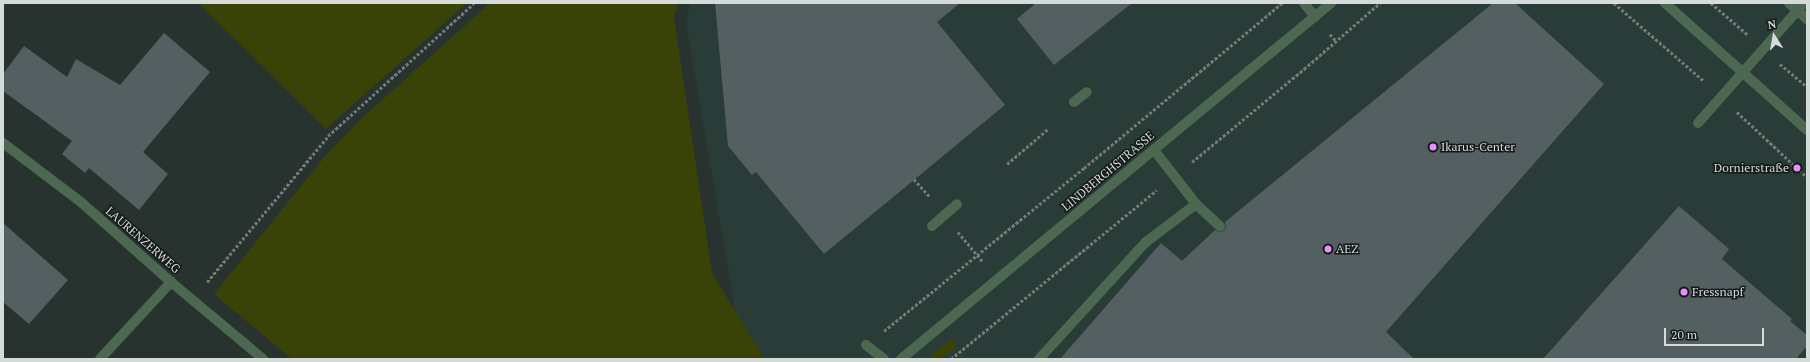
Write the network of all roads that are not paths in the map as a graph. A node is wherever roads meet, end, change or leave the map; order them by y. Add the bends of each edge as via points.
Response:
1 (1304, 3) edge
2 (1331, 3) edge
3 (1665, 3) edge
4 (1789, 3) edge
5 (1801, 7) edge
6 (1315, 17) junction
7 (1807, 19) edge
8 (1744, 73) junction
9 (1087, 92) dead end
10 (1074, 102) dead end
11 (1698, 123) dead end
12 (1807, 130) edge
13 (3, 143) edge
14 (1154, 150) junction
15 (957, 204) dead end
16 (1196, 204) junction
17 (932, 226) dead end
18 (1220, 226) dead end
19 (171, 282) junction
20 (866, 345) road end
21 (100, 359) edge
22 (263, 359) edge
23 (884, 359) edge
24 (901, 359) edge
25 (1039, 359) edge

1 - 6 street
2 - 6 street, LINDBERGHSTRASSE
3 - 8 street
4 - 5 street
5 - 7 street
5 - 8 street
6 - 14 street, LINDBERGHSTRASSE
8 - 11 street
8 - 12 street
9 - 10 street
13 - 19 street, LAURENZERWEG via 82,204
14 - 16 street
14 - 24 street, LINDBERGHSTRASSE
15 - 17 street
16 - 18 street
16 - 25 street via 1146,242
19 - 21 street
19 - 22 street, LAURENZERWEG
20 - 23 street

